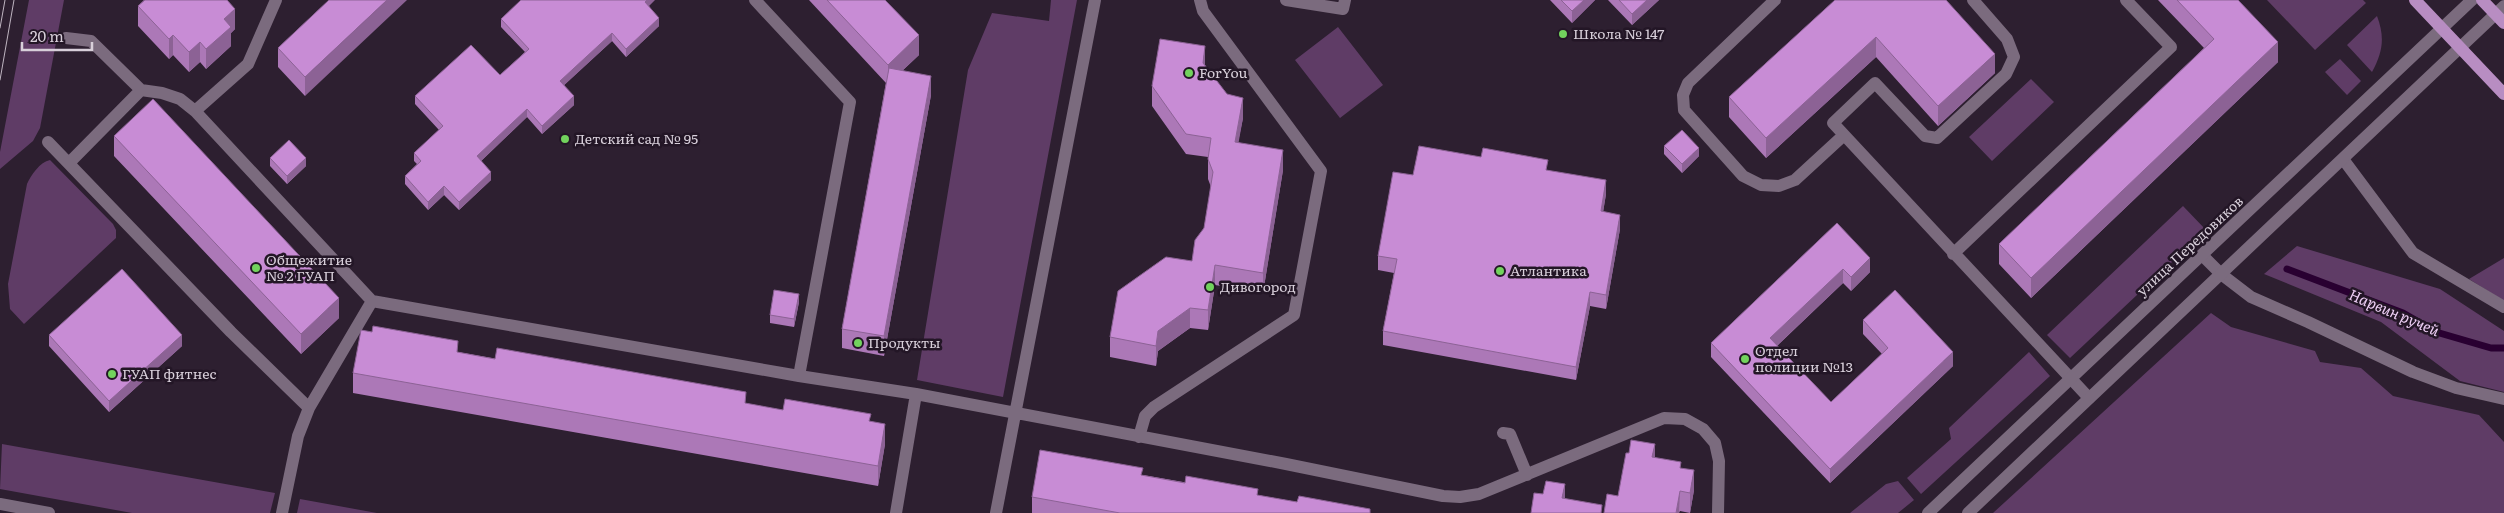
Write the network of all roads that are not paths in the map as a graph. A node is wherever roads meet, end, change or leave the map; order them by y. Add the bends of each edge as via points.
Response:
1 (276, 0) edge
2 (755, 0) edge
3 (1096, 0) edge
4 (1200, 0) edge
5 (1286, 0) edge
6 (1345, 0) edge
7 (1775, 0) edge
8 (1973, 0) edge
9 (2126, 0) edge
10 (2415, 0) edge
11 (2472, 0) edge
12 (2482, 0) edge
13 (2501, 15) edge
14 (2442, 28) junction
15 (66, 38) dead end
16 (2460, 48) junction
17 (141, 90) junction
18 (2504, 94) edge
19 (195, 112) junction
20 (1844, 135) junction
21 (48, 142) dead end
22 (2343, 159) junction
23 (70, 162) junction
24 (1953, 254) junction
25 (2202, 254) junction
26 (2221, 274) junction
27 (372, 301) junction
28 (2504, 307) edge
29 (799, 376) junction
30 (2071, 379) junction
31 (916, 394) junction
32 (2089, 398) junction
33 (2504, 399) edge
34 (309, 408) junction
35 (1016, 414) junction
36 (1502, 433) dead end
37 (1139, 437) junction
38 (1527, 475) junction
39 (0, 504) edge
40 (49, 513) edge
41 (282, 513) edge
42 (896, 513) edge
43 (996, 513) edge
44 (1718, 513) edge
45 (1928, 513) edge
46 (1968, 513) edge

1 - 19 street via 248,64
2 - 29 street via 850,102
3 - 35 street
4 - 37 street via 1203,11 1321,171 1294,315 1154,407 1145,416
5 - 6 street via 1343,9
7 - 20 street via 1688,83 1683,95 1684,110 1743,176 1760,185 1778,186 1796,180
8 - 20 street via 2006,39 2014,57 2006,74 1937,138 1925,136 1875,83 1832,123
9 - 24 street via 2171,47
10 - 14 main road
11 - 14 street, улица Передовиков
12 - 13 main road
13 - 16 street
14 - 16 main road
14 - 25 street, улица Передовиков
15 - 17 street via 91,41
16 - 18 main road
16 - 22 street
17 - 19 street via 162,92 180,99
17 - 23 street
19 - 27 street
20 - 24 street
21 - 23 street
22 - 26 street
22 - 28 street via 2413,253
23 - 34 street via 231,332
24 - 30 street
25 - 26 street
25 - 30 street, улица Передовиков
26 - 32 street
26 - 33 street via 2251,297 2413,372 2456,388
27 - 29 street
27 - 34 street
29 - 31 street
30 - 32 street
30 - 45 street, улица Передовиков
31 - 35 street
31 - 42 street
32 - 46 street
34 - 41 street via 298,436
35 - 37 street
35 - 43 street
36 - 38 street via 1510,434
37 - 38 street via 1443,496 1479,494
38 - 44 street via 1664,418 1685,419 1703,429 1715,444 1719,461
39 - 40 street

